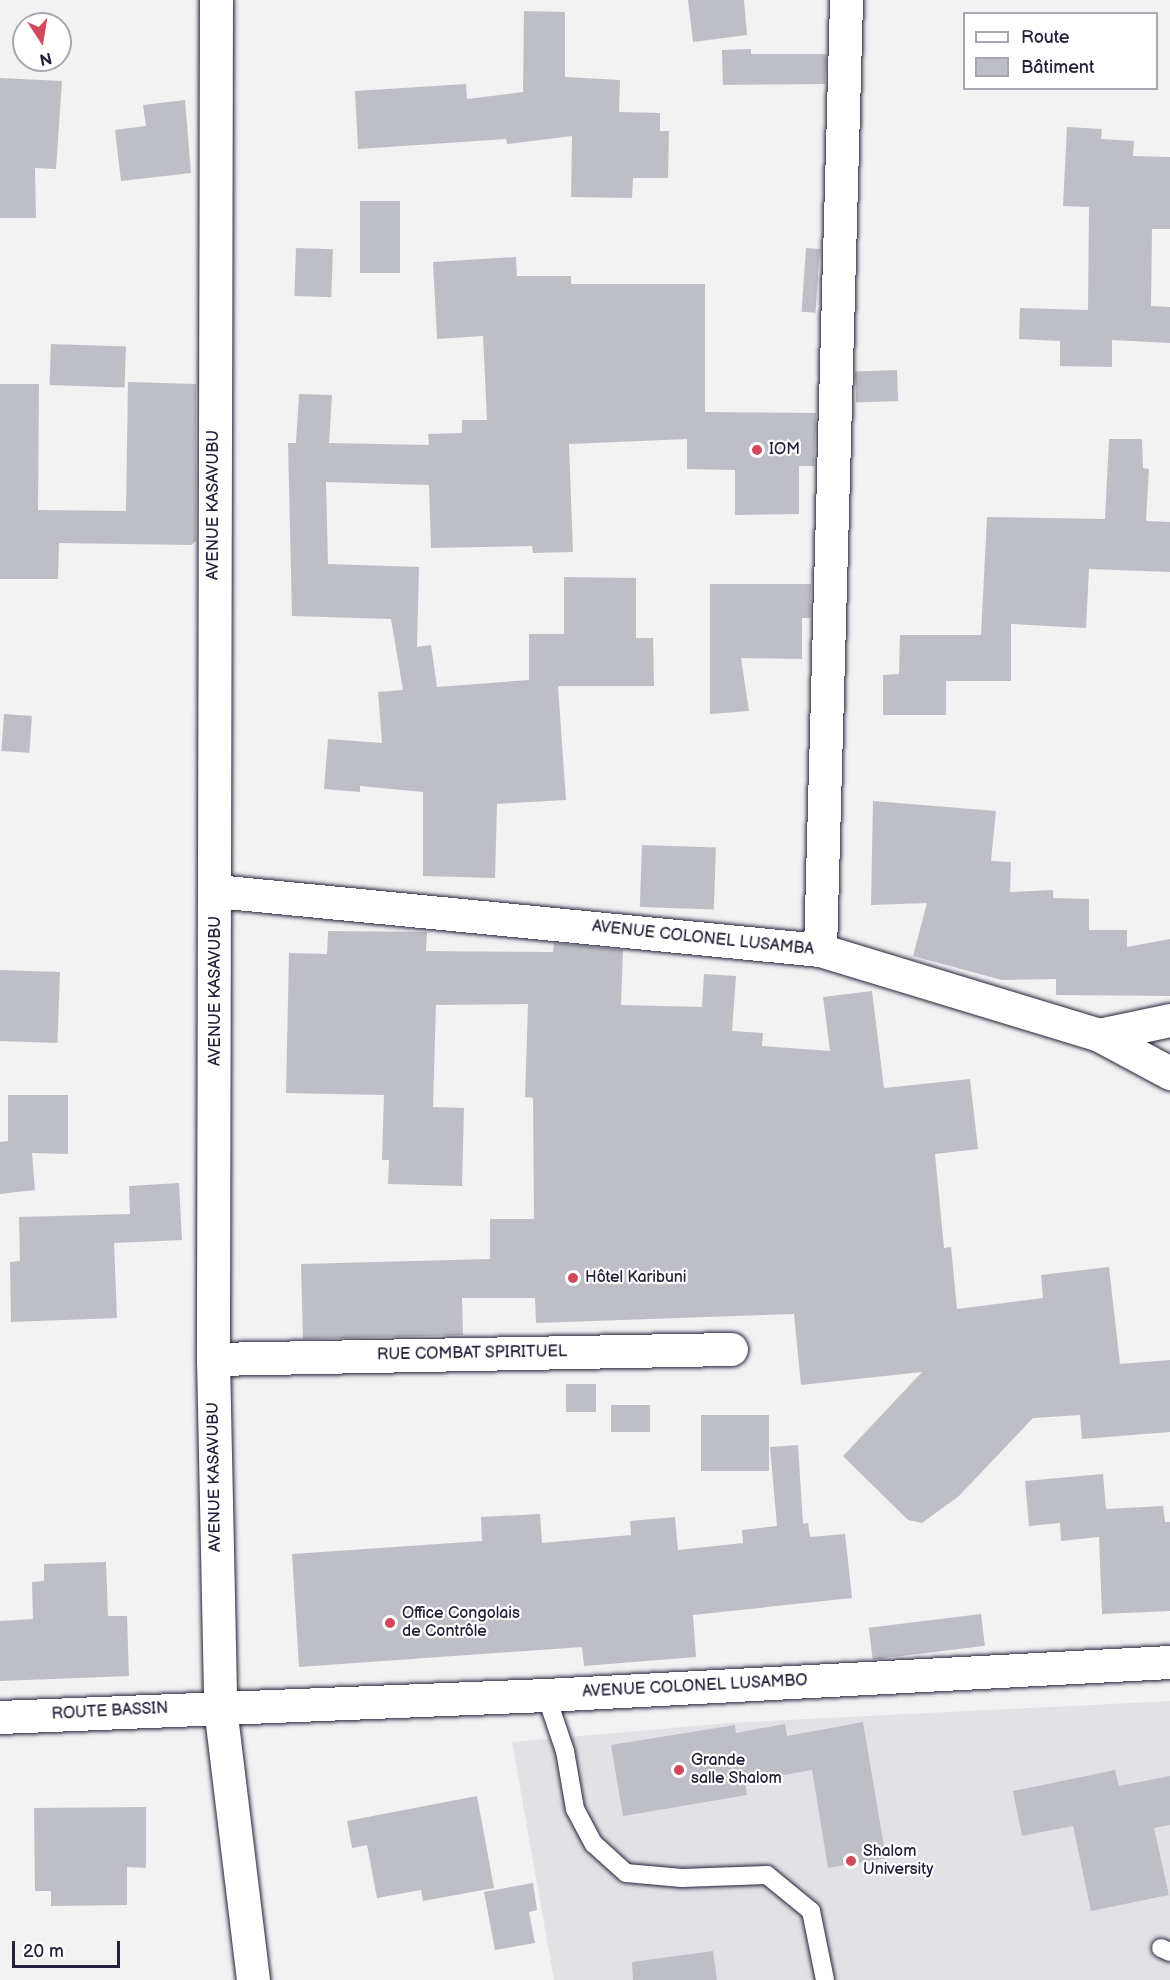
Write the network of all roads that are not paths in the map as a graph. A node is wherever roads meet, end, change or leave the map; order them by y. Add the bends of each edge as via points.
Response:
1 (216, 0) edge
2 (846, 0) edge
3 (216, 891) junction
4 (820, 950) junction
5 (1170, 1020) edge
6 (1099, 1035) junction
7 (1170, 1073) edge
8 (731, 1349) dead end
9 (213, 1359) junction
10 (1170, 1662) edge
11 (546, 1695) junction
12 (220, 1707) junction
13 (0, 1717) edge
14 (253, 1980) edge
15 (825, 1980) edge

1 - 3 street, AVENUE KASAVUBU
2 - 4 street
3 - 4 street, AVENUE COLONEL LUSAMBA
3 - 9 street, AVENUE KASAVUBU
4 - 6 street, AVENUE COLONEL LUSAMBA
5 - 6 street
6 - 7 street, AVENUE COLONEL LUSAMBA
8 - 9 street, RUE COMBAT SPIRITUEL
9 - 12 street, AVENUE KASAVUBU
10 - 11 street, AVENUE COLONEL LUSAMBO
11 - 12 street, AVENUE COLONEL LUSAMBO
11 - 15 lane via 565,1751 575,1809 594,1844 626,1873 682,1878 767,1875 811,1911
12 - 13 street, ROUTE BASSIN
12 - 14 street, AVENUE KASAVUBU

